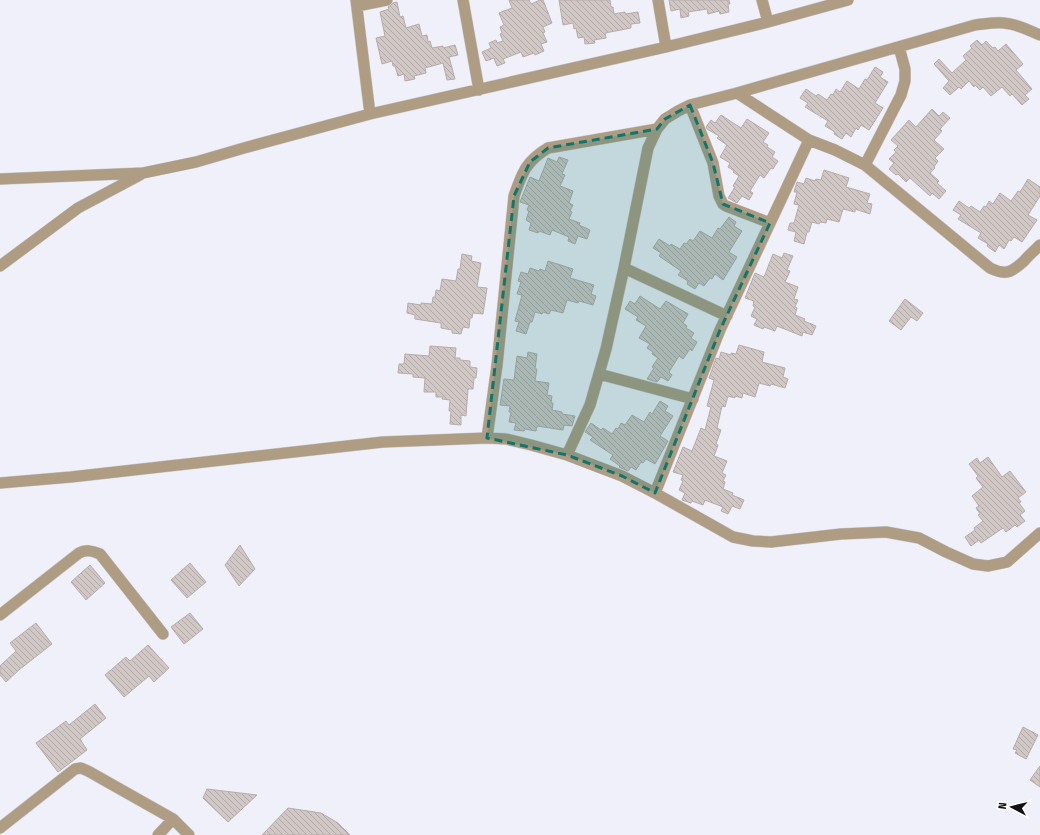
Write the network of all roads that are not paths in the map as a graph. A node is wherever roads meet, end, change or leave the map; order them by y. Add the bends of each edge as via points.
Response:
1 (387, 0) edge
2 (463, 0) edge
3 (658, 0) edge
4 (762, 0) edge
5 (848, 0) edge
6 (357, 3) edge
7 (768, 22) junction
8 (1040, 35) edge
9 (666, 47) junction
10 (899, 47) junction
11 (479, 90) junction
12 (737, 93) junction
13 (690, 105) junction
14 (370, 114) junction
15 (657, 129) junction
16 (809, 140) junction
17 (865, 165) junction
18 (143, 173) junction
19 (0, 179) edge
20 (770, 224) junction
21 (1040, 245) edge
22 (0, 266) edge
23 (624, 268) junction
24 (727, 316) junction
25 (599, 374) junction
26 (693, 398) junction
27 (487, 438) junction
28 (567, 455) junction
29 (0, 483) edge
30 (655, 493) junction
31 (1040, 533) edge
32 (0, 615) edge
33 (163, 634) dead end
34 (172, 819) junction
35 (0, 828) edge
36 (158, 835) edge
37 (189, 835) edge

1 - 6 street
2 - 11 street
3 - 9 street
4 - 7 street
5 - 7 street
6 - 14 street
7 - 9 street
8 - 10 street via 1023,27 991,23 975,25
9 - 11 street
10 - 12 street
10 - 17 street via 905,69 901,95
11 - 14 street
12 - 13 street
12 - 16 street
13 - 15 street via 665,118
13 - 20 street via 713,163 723,204
14 - 18 street via 196,162
15 - 23 street via 648,148
15 - 27 street via 548,148 530,162 521,175 514,196
16 - 17 street
16 - 20 street
17 - 21 street via 996,271 1007,272 1015,269
18 - 19 street
18 - 22 street via 78,208
20 - 24 street
23 - 24 street
23 - 25 street
24 - 26 street
25 - 26 street
25 - 28 street via 590,405
26 - 30 street
27 - 28 street via 531,445
27 - 29 street via 382,442
28 - 30 street via 622,476
30 - 31 street via 733,537 771,542 886,532 919,538 973,564 988,566 1007,562
32 - 33 street via 84,550 100,554
34 - 35 street via 81,768 75,769
34 - 36 street
34 - 37 street

